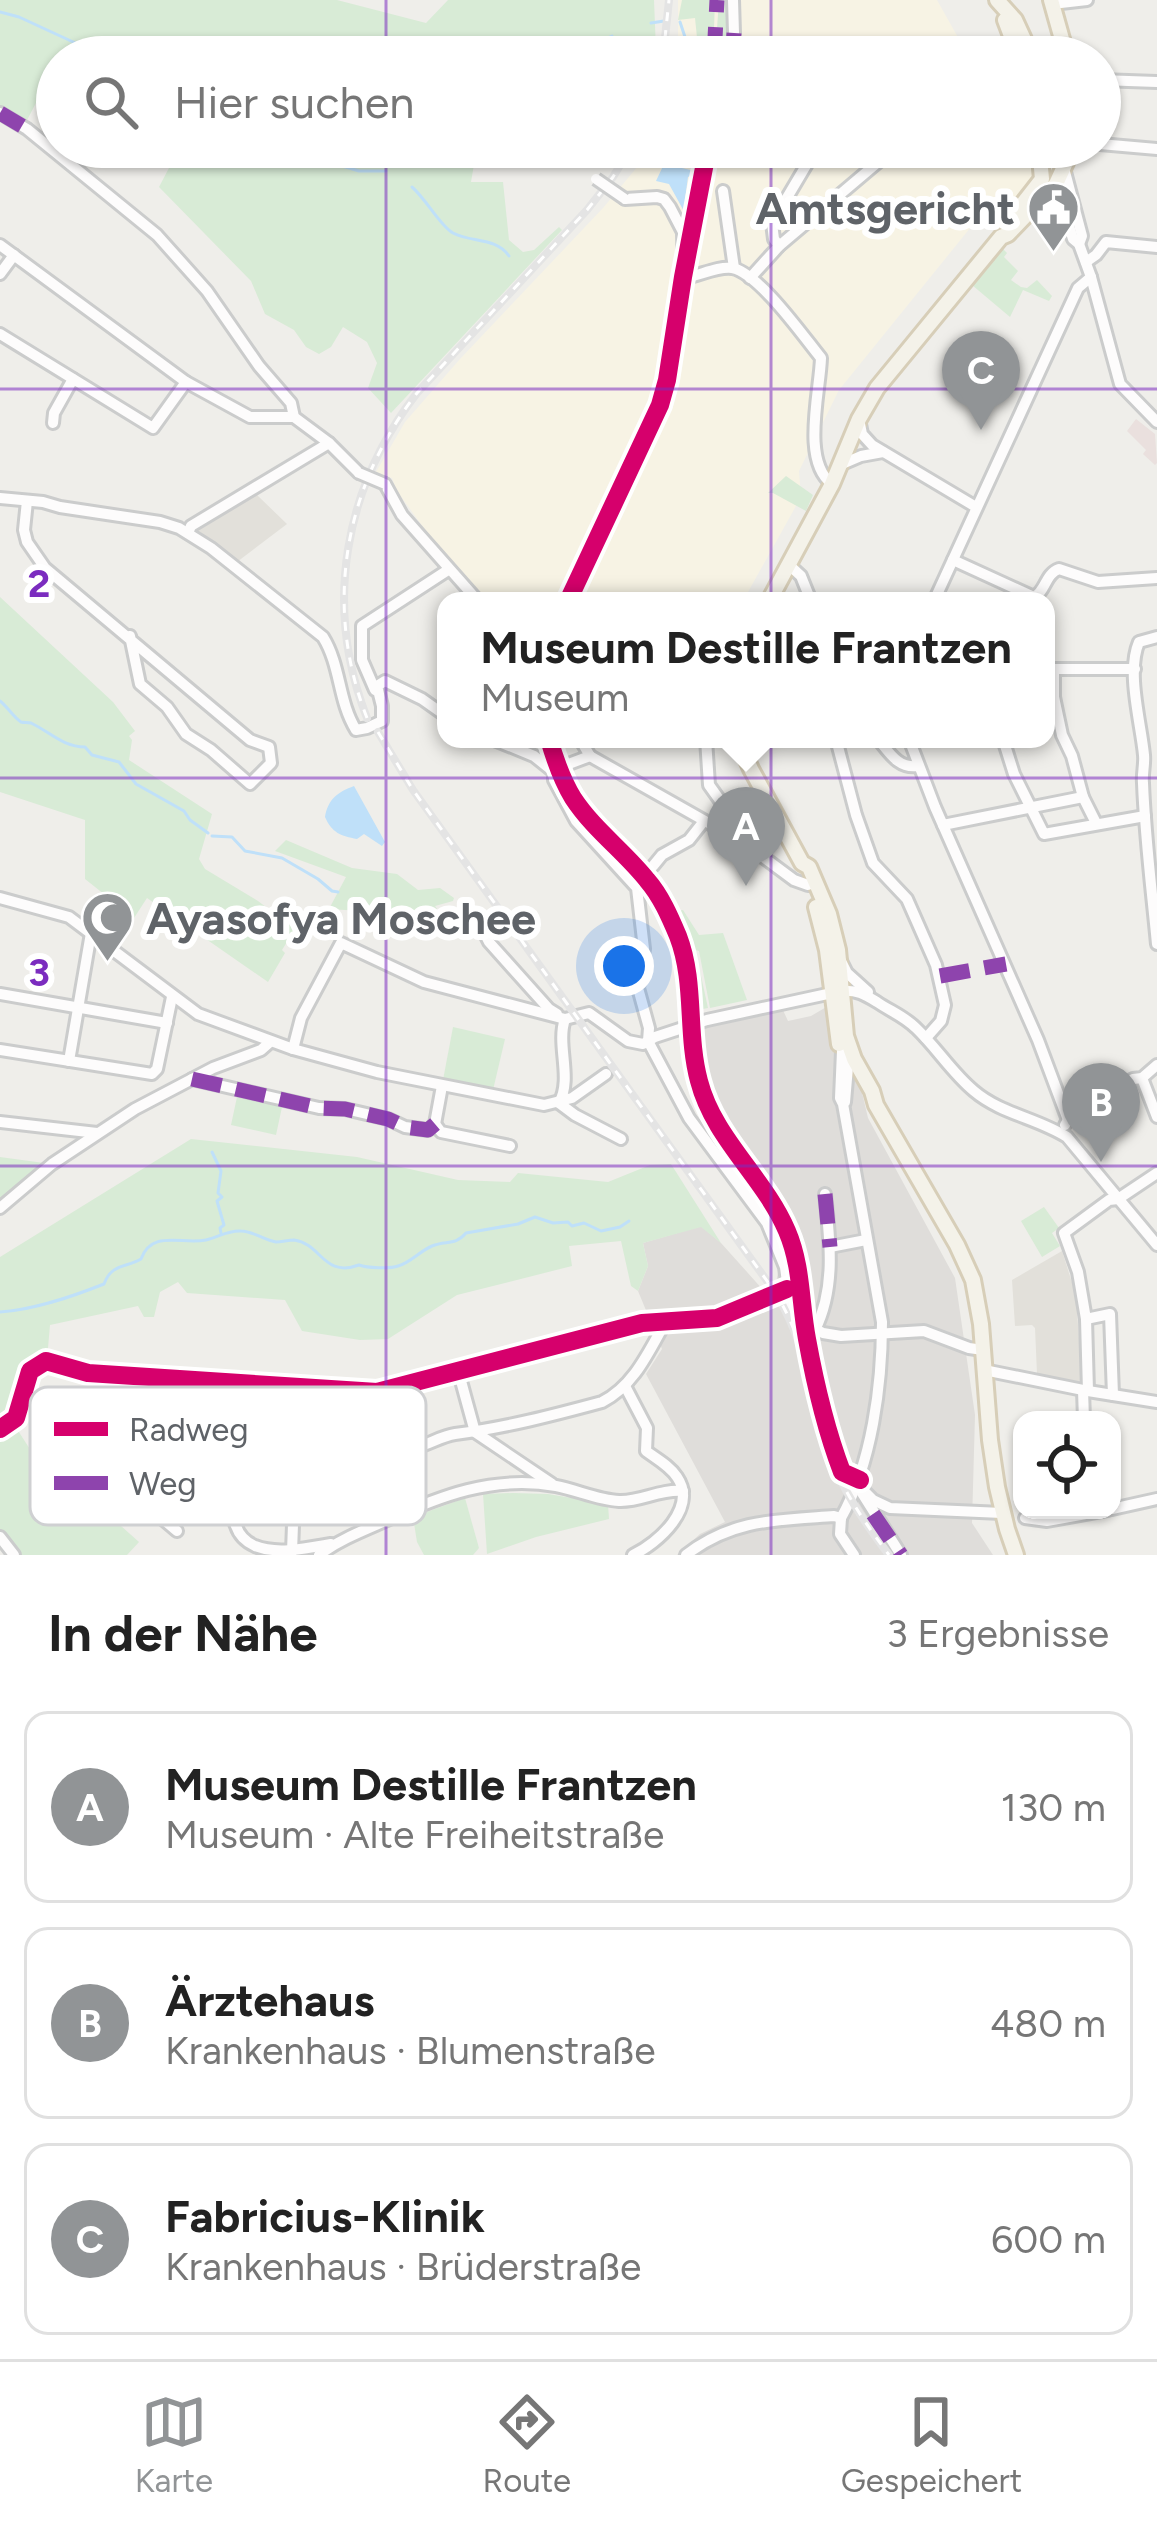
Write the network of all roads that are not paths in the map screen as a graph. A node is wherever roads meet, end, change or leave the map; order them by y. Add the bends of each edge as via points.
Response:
1 (733, 0) edge
2 (995, 0) edge
3 (1087, 0) edge
4 (1051, 2) edge
5 (734, 33) dead end
6 (1012, 36) edge
7 (1022, 36) edge
8 (1060, 36) edge
9 (1121, 81) edge
10 (1157, 82) edge
11 (0, 113) edge
12 (36, 136) edge
13 (1121, 145) edge
14 (1157, 148) edge
15 (74, 168) edge
16 (805, 168) edge
17 (871, 168) edge
18 (1049, 168) edge
19 (1052, 168) edge
20 (1055, 168) edge
21 (1051, 173) junction
22 (596, 179) dead end
23 (723, 191) dead end
24 (1033, 207) junction
25 (1062, 210) junction
26 (1001, 237) junction
27 (1079, 244) junction
28 (0, 245) edge
29 (779, 246) junction
30 (1157, 248) edge
31 (14, 255) junction
32 (1086, 262) junction
33 (734, 268) junction
34 (0, 274) edge
35 (1091, 277) junction
36 (750, 278) junction
37 (0, 334) edge
38 (73, 379) junction
39 (186, 382) junction
40 (294, 417) junction
41 (860, 419) junction
42 (1157, 422) edge
43 (53, 423) dead end
44 (329, 443) junction
45 (884, 452) junction
46 (841, 465) junction
47 (832, 484) junction
48 (0, 498) edge
49 (27, 501) junction
50 (976, 507) junction
51 (188, 532) junction
52 (953, 560) junction
53 (788, 564) junction
54 (448, 570) junction
55 (1157, 578) edge
56 (469, 592) edge
57 (774, 592) edge
58 (807, 592) edge
59 (938, 592) edge
60 (1023, 592) edge
61 (1041, 592) edge
62 (130, 636) junction
63 (1157, 637) edge
64 (1055, 669) edge
65 (1135, 669) junction
66 (377, 693) junction
67 (1055, 702) edge
68 (437, 710) edge
69 (514, 748) edge
70 (585, 748) edge
71 (707, 748) edge
72 (742, 748) edge
73 (752, 748) edge
74 (838, 748) edge
75 (886, 748) edge
76 (904, 748) edge
77 (912, 748) edge
78 (1006, 748) edge
79 (891, 754) junction
80 (590, 756) junction
81 (918, 766) junction
82 (751, 769) junction
83 (554, 772) junction
84 (1083, 797) junction
85 (1030, 808) junction
86 (1145, 816) junction
87 (704, 821) junction
88 (1096, 824) junction
89 (943, 825) junction
90 (744, 843) junction
91 (802, 863) junction
92 (653, 866) dead end
93 (776, 866) junction
94 (808, 885) junction
95 (0, 898) edge
96 (483, 930) dead end
97 (91, 933) junction
98 (1157, 944) edge
99 (838, 950) junction
100 (0, 994) edge
101 (172, 997) junction
102 (837, 997) junction
103 (878, 1004) junction
104 (79, 1008) junction
105 (565, 1019) junction
106 (167, 1024) junction
107 (926, 1038) junction
108 (270, 1042) junction
109 (648, 1042) junction
110 (293, 1049) junction
111 (845, 1049) junction
112 (0, 1050) edge
113 (69, 1061) junction
114 (1157, 1065) edge
115 (849, 1068) junction
116 (606, 1074) dead end
117 (1142, 1078) junction
118 (192, 1079) junction
119 (442, 1086) junction
120 (559, 1103) junction
121 (844, 1104) junction
122 (875, 1105) junction
123 (1157, 1117) edge
124 (1068, 1120) junction
125 (0, 1122) edge
126 (435, 1124) junction
127 (97, 1133) junction
128 (1061, 1133) junction
129 (621, 1138) dead end
130 (510, 1146) dead end
131 (1157, 1173) edge
132 (825, 1194) dead end
133 (1118, 1198) junction
134 (0, 1208) edge
135 (866, 1240) junction
136 (1157, 1245) edge
137 (830, 1247) junction
138 (787, 1289) junction
139 (1086, 1318) junction
140 (667, 1321) junction
141 (815, 1330) junction
142 (882, 1335) junction
143 (983, 1350) junction
144 (458, 1370) junction
145 (984, 1370) junction
146 (115, 1376) junction
147 (234, 1383) junction
148 (626, 1386) junction
149 (114, 1387) edge
150 (234, 1387) edge
151 (298, 1387) edge
152 (395, 1387) edge
153 (1086, 1391) junction
154 (1113, 1395) junction
155 (1157, 1402) edge
156 (1085, 1411) edge
157 (0, 1429) edge
158 (475, 1432) junction
159 (426, 1445) edge
160 (858, 1485) junction
161 (555, 1486) junction
162 (683, 1491) junction
163 (1157, 1499) edge
164 (426, 1503) edge
165 (1121, 1507) edge
166 (1003, 1513) junction
167 (841, 1519) junction
168 (170, 1525) edge
169 (236, 1525) edge
170 (376, 1525) edge
171 (177, 1531) dead end
172 (0, 1537) edge
173 (334, 1543) junction
174 (292, 1552) edge
175 (637, 1554) edge
176 (14, 1555) edge
177 (319, 1555) edge
178 (686, 1555) edge
179 (854, 1555) edge
180 (901, 1555) edge
181 (1016, 1555) edge

1 - 5 street
2 - 6 main road
2 - 7 main road
3 - 4 street
4 - 8 main road
9 - 10 street
11 - 12 street
13 - 14 street
15 - 40 street via 157,236 207,291
16 - 29 street via 772,223
17 - 29 street
18 - 21 main road
19 - 21 main road
20 - 21 main road
21 - 24 main road
21 - 25 street
21 - 26 main road
21 - 27 street
22 - 33 street, bridge via 625,199 664,199 683,232 683,277
23 - 33 street
24 - 25 street
24 - 26 main road
25 - 27 street
26 - 41 main road
27 - 32 street
28 - 31 street
29 - 36 street
30 - 32 street via 1106,242
31 - 34 street
31 - 39 street
32 - 35 street
33 - 36 street
35 - 42 street via 1120,384
35 - 50 street via 1078,287
36 - 47 street via 821,358 814,446
37 - 38 street
38 - 39 street via 153,428
38 - 43 street
39 - 40 street via 250,417
40 - 44 street
41 - 45 street via 866,440
41 - 46 main road
44 - 51 street
44 - 54 street, bridge via 359,473 385,484
45 - 46 street
45 - 50 street
46 - 47 main road
47 - 53 main road
48 - 49 street
49 - 51 street
49 - 62 street via 24,530 39,561
50 - 52 street
51 - 66 street via 323,637 356,730 382,721
52 - 59 street
52 - 60 street
53 - 57 main road
53 - 58 street
54 - 56 street
54 - 66 street via 362,626 362,660
55 - 61 street via 1098,582 1058,569
62 - 62 street via 140,683 186,734 250,784 271,763 269,748
63 - 65 street via 1139,642
64 - 65 street
65 - 86 street
66 - 68 street via 385,682
67 - 84 street
69 - 83 street
70 - 80 street
71 - 90 street via 709,785
72 - 82 main road
73 - 82 street
74 - 107 street via 873,862 907,899 936,964 945,1005
75 - 79 street
76 - 79 street
77 - 81 street
78 - 85 street
79 - 81 street
80 - 83 street
80 - 87 street
81 - 89 street
82 - 91 main road
83 - 109 street via 576,820 637,888 644,950 638,988
84 - 85 street
84 - 88 street
85 - 88 street via 1044,834
85 - 89 street
86 - 88 street
86 - 98 street
87 - 90 street
87 - 92 street
89 - 124 street
90 - 93 street
91 - 93 street
91 - 94 main road
91 - 99 main road
93 - 94 street
94 - 102 main road
95 - 97 street via 69,917
96 - 105 street
97 - 101 street
97 - 104 street
99 - 102 main road
99 - 103 street via 847,973
100 - 104 street
101 - 106 street
101 - 108 street
102 - 103 street via 861,992
102 - 109 street via 707,1020
102 - 111 main road
103 - 107 street
104 - 106 street
104 - 113 street
105 - 109 street via 589,1013 635,1045
105 - 110 street via 424,982 341,943
105 - 120 street
106 - 113 street via 152,1074
107 - 128 street via 985,1100
108 - 110 street
108 - 118 street
109 - 138 street via 689,1118 766,1223
110 - 119 street
111 - 115 main road
111 - 121 street
111 - 122 main road
112 - 113 street
114 - 117 street
115 - 121 street
115 - 122 main road
116 - 120 street
117 - 123 street
117 - 124 street
118 - 126 street via 417,1130
118 - 127 street
119 - 120 street
119 - 126 street
120 - 129 street
121 - 135 street
122 - 143 main road via 965,1260
124 - 128 street
125 - 127 street
126 - 130 street
127 - 134 street
128 - 133 street
131 - 133 street
132 - 137 street
133 - 136 street
133 - 139 street via 1064,1233
135 - 137 street
135 - 142 street
137 - 141 street via 829,1290
138 - 140 street via 717,1318
138 - 141 street via 794,1313
139 - 153 street
139 - 154 street via 1110,1314
140 - 144 street
140 - 148 street
141 - 142 street
142 - 143 street via 924,1331
142 - 160 street
143 - 145 main road
144 - 152 street
144 - 158 street
145 - 153 street
145 - 166 main road
146 - 147 street
146 - 149 street
146 - 157 street via 37,1364 16,1418
147 - 150 street
147 - 151 street
148 - 158 street via 596,1404
148 - 162 street via 647,1428 646,1451
153 - 154 street
153 - 156 street
154 - 155 street
158 - 159 street
158 - 161 street
160 - 166 street via 890,1508
160 - 167 street
160 - 180 street
161 - 162 street via 623,1501
161 - 164 street via 452,1492
162 - 175 street via 671,1525
163 - 165 street
166 - 181 main road
167 - 178 street via 760,1521 726,1530
167 - 179 street
168 - 171 street
169 - 174 street via 259,1547
170 - 173 street
172 - 176 street
173 - 174 street
173 - 177 street

